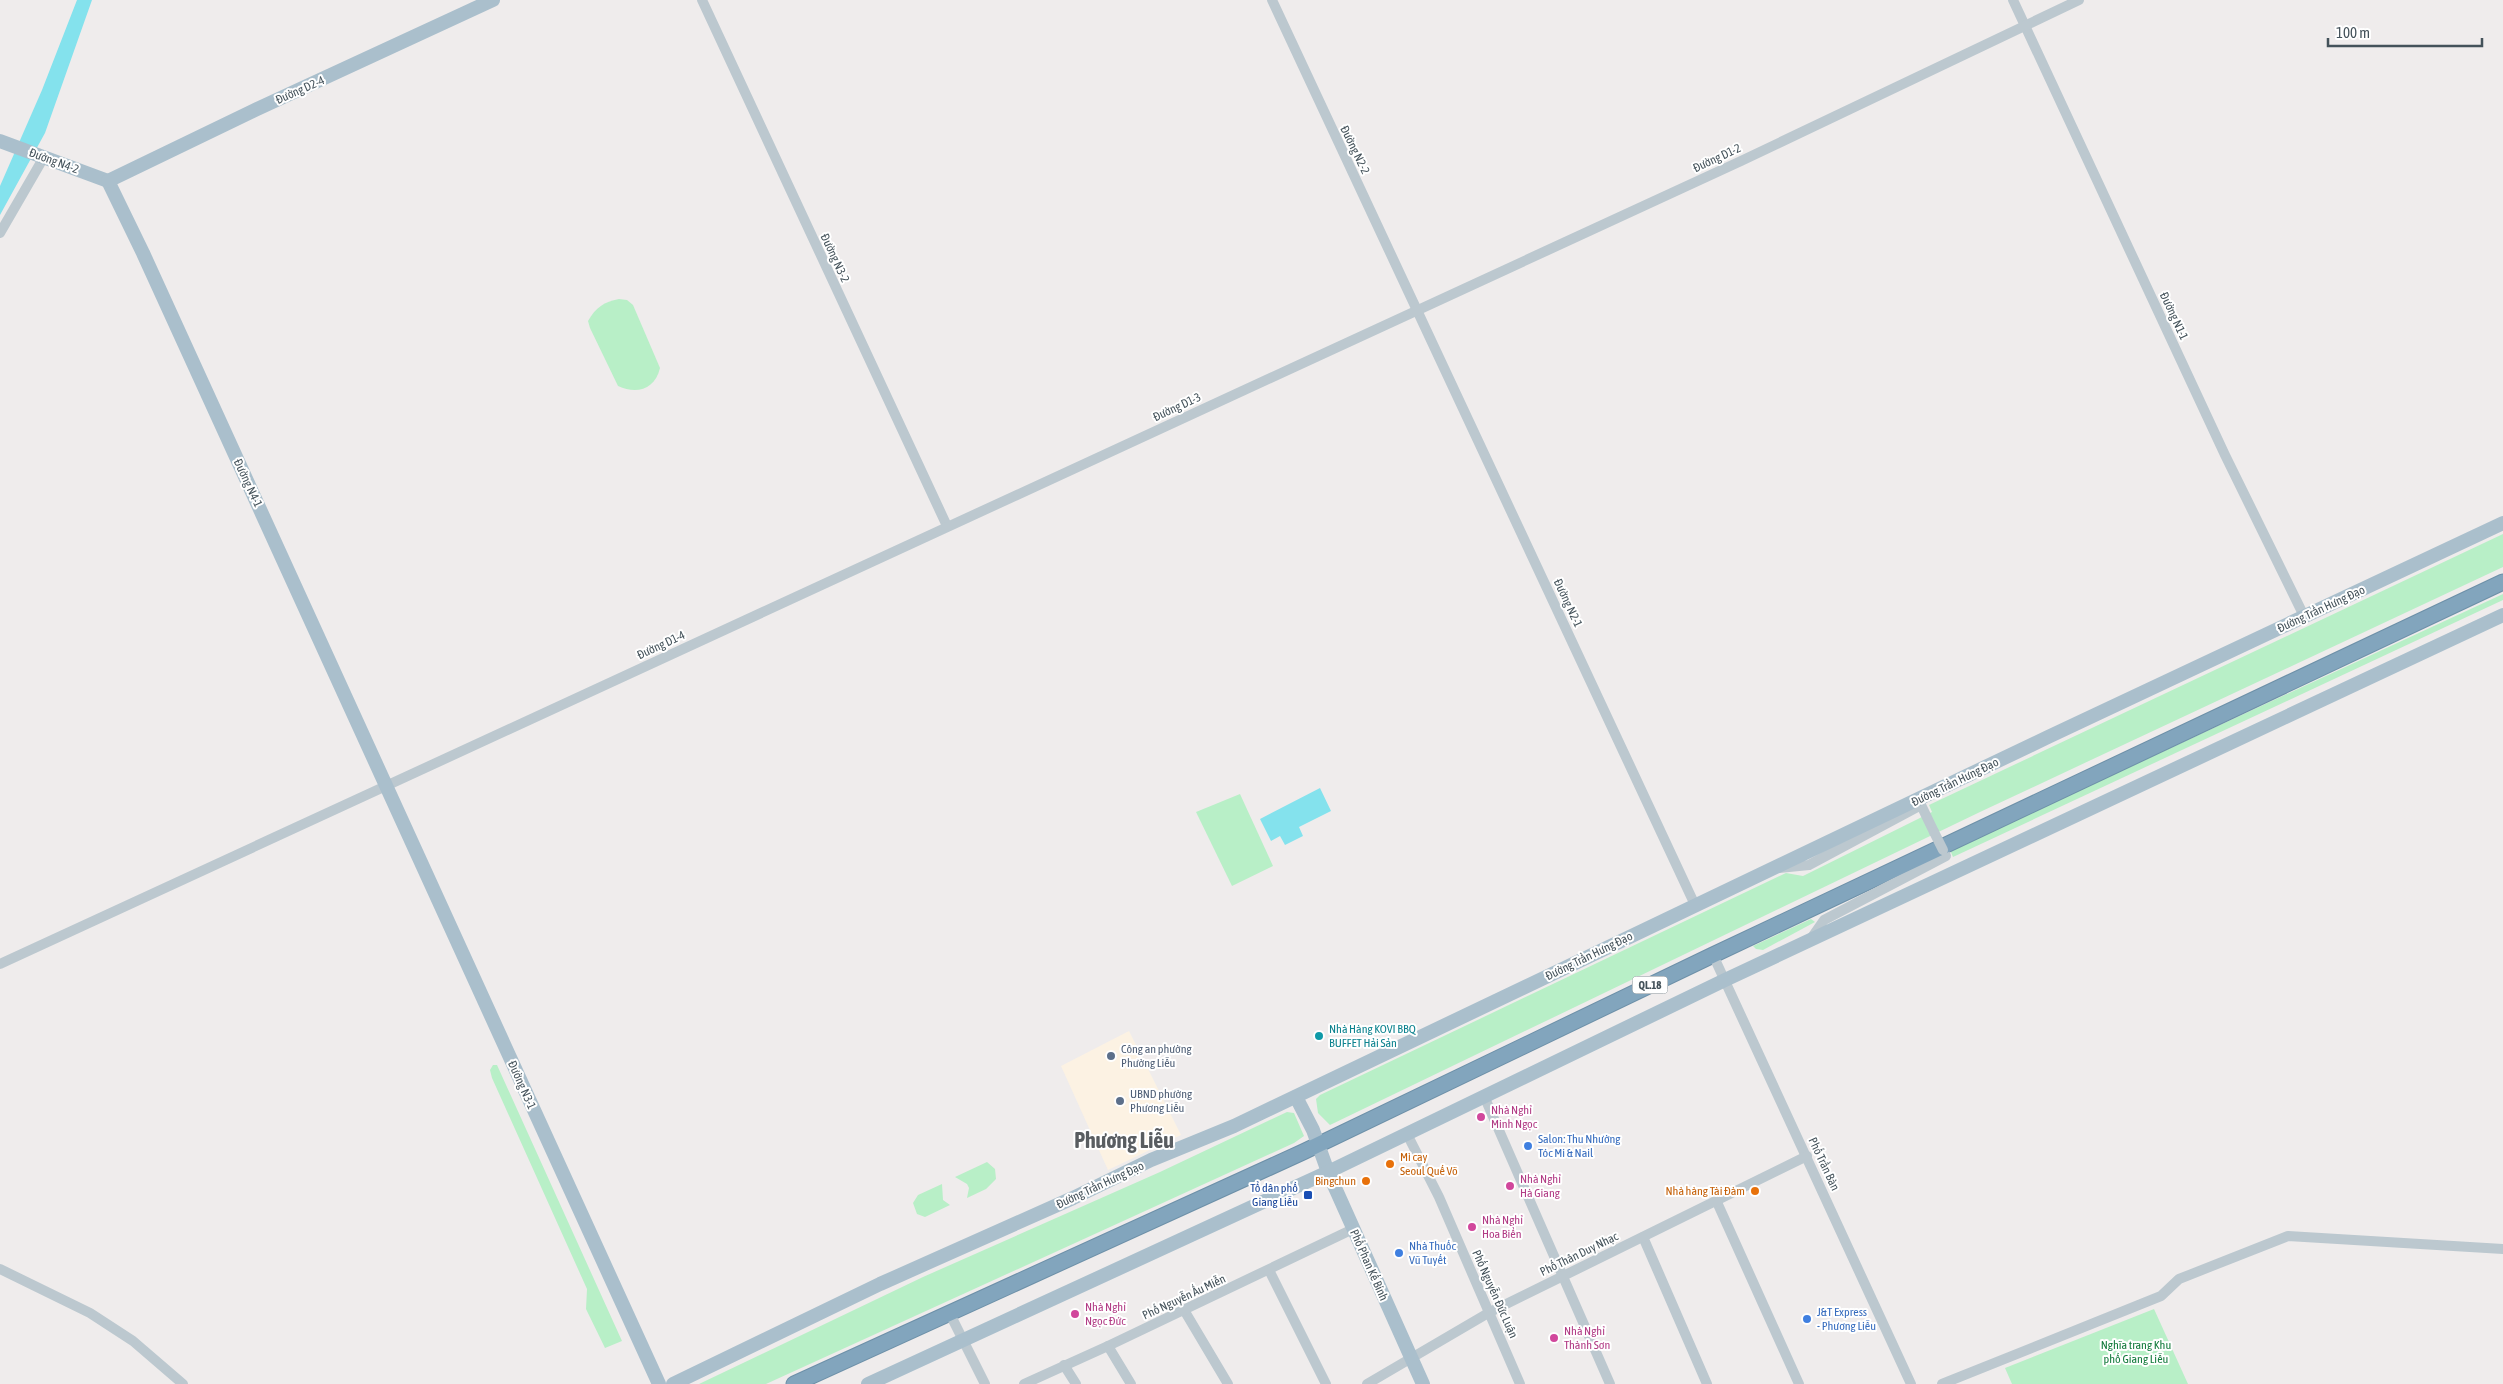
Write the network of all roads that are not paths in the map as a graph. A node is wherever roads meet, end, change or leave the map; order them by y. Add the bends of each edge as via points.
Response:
1 (493, 0) edge
2 (702, 0) edge
3 (1272, 0) edge
4 (2013, 0) edge
5 (2079, 0) edge
6 (2024, 24) junction
7 (2, 142) edge
8 (44, 157) junction
9 (108, 181) junction
10 (0, 233) edge
11 (1418, 310) junction
12 (2503, 523) edge
13 (947, 526) junction
14 (2503, 582) edge
15 (2503, 615) edge
16 (2304, 616) junction
17 (386, 786) junction
18 (1777, 868) junction
19 (1695, 905) junction
20 (1809, 942) junction
21 (1713, 955) junction
22 (0, 964) edge
23 (1725, 980) junction
24 (1484, 1096) junction
25 (1296, 1097) junction
26 (1408, 1134) junction
27 (1318, 1144) junction
28 (1806, 1156) junction
29 (1328, 1172) junction
30 (1716, 1200) junction
31 (1354, 1229) junction
32 (1643, 1238) junction
33 (2503, 1249) edge
34 (0, 1269) edge
35 (1269, 1270) junction
36 (1564, 1275) junction
37 (1184, 1310) junction
38 (949, 1312) junction
39 (1490, 1312) junction
40 (962, 1342) junction
41 (1108, 1346) junction
42 (1411, 1358) junction
43 (1064, 1365) junction
44 (183, 1384) edge
45 (659, 1384) edge
46 (673, 1384) edge
47 (794, 1384) edge
48 (868, 1384) edge
49 (985, 1384) edge
50 (1024, 1384) edge
51 (1076, 1384) edge
52 (1131, 1384) edge
53 (1228, 1384) edge
54 (1326, 1384) edge
55 (1368, 1384) edge
56 (1423, 1384) edge
57 (1520, 1384) edge
58 (1610, 1384) edge
59 (1707, 1384) edge
60 (1799, 1384) edge
61 (1911, 1384) edge
62 (1942, 1384) edge

1 - 9 main road, Đường D2-4
2 - 13 street, Đường N3-2
3 - 11 street, Đường N2-2
4 - 6 street, Đường N1-1
5 - 6 street, Đường D1-2
6 - 11 street, Đường D1-2 via 1741,161
6 - 16 street, Đường N1-1 via 2225,455
7 - 8 main road, Đường N4-2
8 - 9 main road, Đường N4-2
8 - 10 street
9 - 17 main road, Đường N4-1
11 - 13 street, Đường D1-3
11 - 19 street, Đường N2-1
12 - 16 main road, Đường Trần Hưng Đạo
13 - 17 street, Đường D1-4
14 - 21 highway, QL.18
15 - 20 main road
16 - 18 main road, Đường Trần Hưng Đạo
17 - 22 street, Đường D1-4
17 - 45 main road, Đường N3-1
18 - 19 main road, Đường Trần Hưng Đạo
18 - 20 street, bridge via 1809,865 1921,805 1946,856 1824,920
19 - 25 main road, Đường Trần Hưng Đạo
20 - 23 main road
21 - 23 street, Phố Trần Bàn
21 - 27 highway, QL.18
23 - 24 main road
23 - 28 street, Phố Trần Bàn
24 - 26 main road
24 - 36 street
25 - 27 main road, Phố Phan Kế Bính
25 - 46 main road, Đường Trần Hưng Đạo via 880,1284
26 - 29 main road
26 - 39 street, Phố Nguyễn Đức Luận
27 - 29 main road, Phố Phan Kế Bính
27 - 38 highway, QL.18
28 - 30 street, Phố Thân Duy Nhạc
28 - 61 street, Phố Trần Bàn
29 - 31 main road, Phố Phan Kế Bính
29 - 40 main road
30 - 32 street, Phố Thân Duy Nhạc
30 - 60 street
31 - 35 street, Phố Nguyễn Ấu Miễn
31 - 42 main road, Phố Phan Kế Bính
32 - 36 street, Phố Thân Duy Nhạc
32 - 59 street
33 - 62 street via 2288,1236 2179,1279 2161,1296
34 - 44 street via 90,1313 134,1341
35 - 37 street, Phố Nguyễn Ấu Miễn
35 - 54 street
36 - 39 street, Phố Thân Duy Nhạc
36 - 58 street
37 - 41 street, Phố Nguyễn Ấu Miễn
37 - 53 street
38 - 40 street
38 - 47 highway, QL.18
39 - 42 street, Phố Thân Duy Nhạc
39 - 57 street, Phố Nguyễn Đức Luận
40 - 48 main road
40 - 49 street
41 - 43 street, Phố Nguyễn Ấu Miễn
41 - 52 street
42 - 55 street, Phố Thân Duy Nhạc
42 - 56 main road, Phố Phan Kế Bính
43 - 50 street, Phố Nguyễn Ấu Miễn
43 - 51 street

